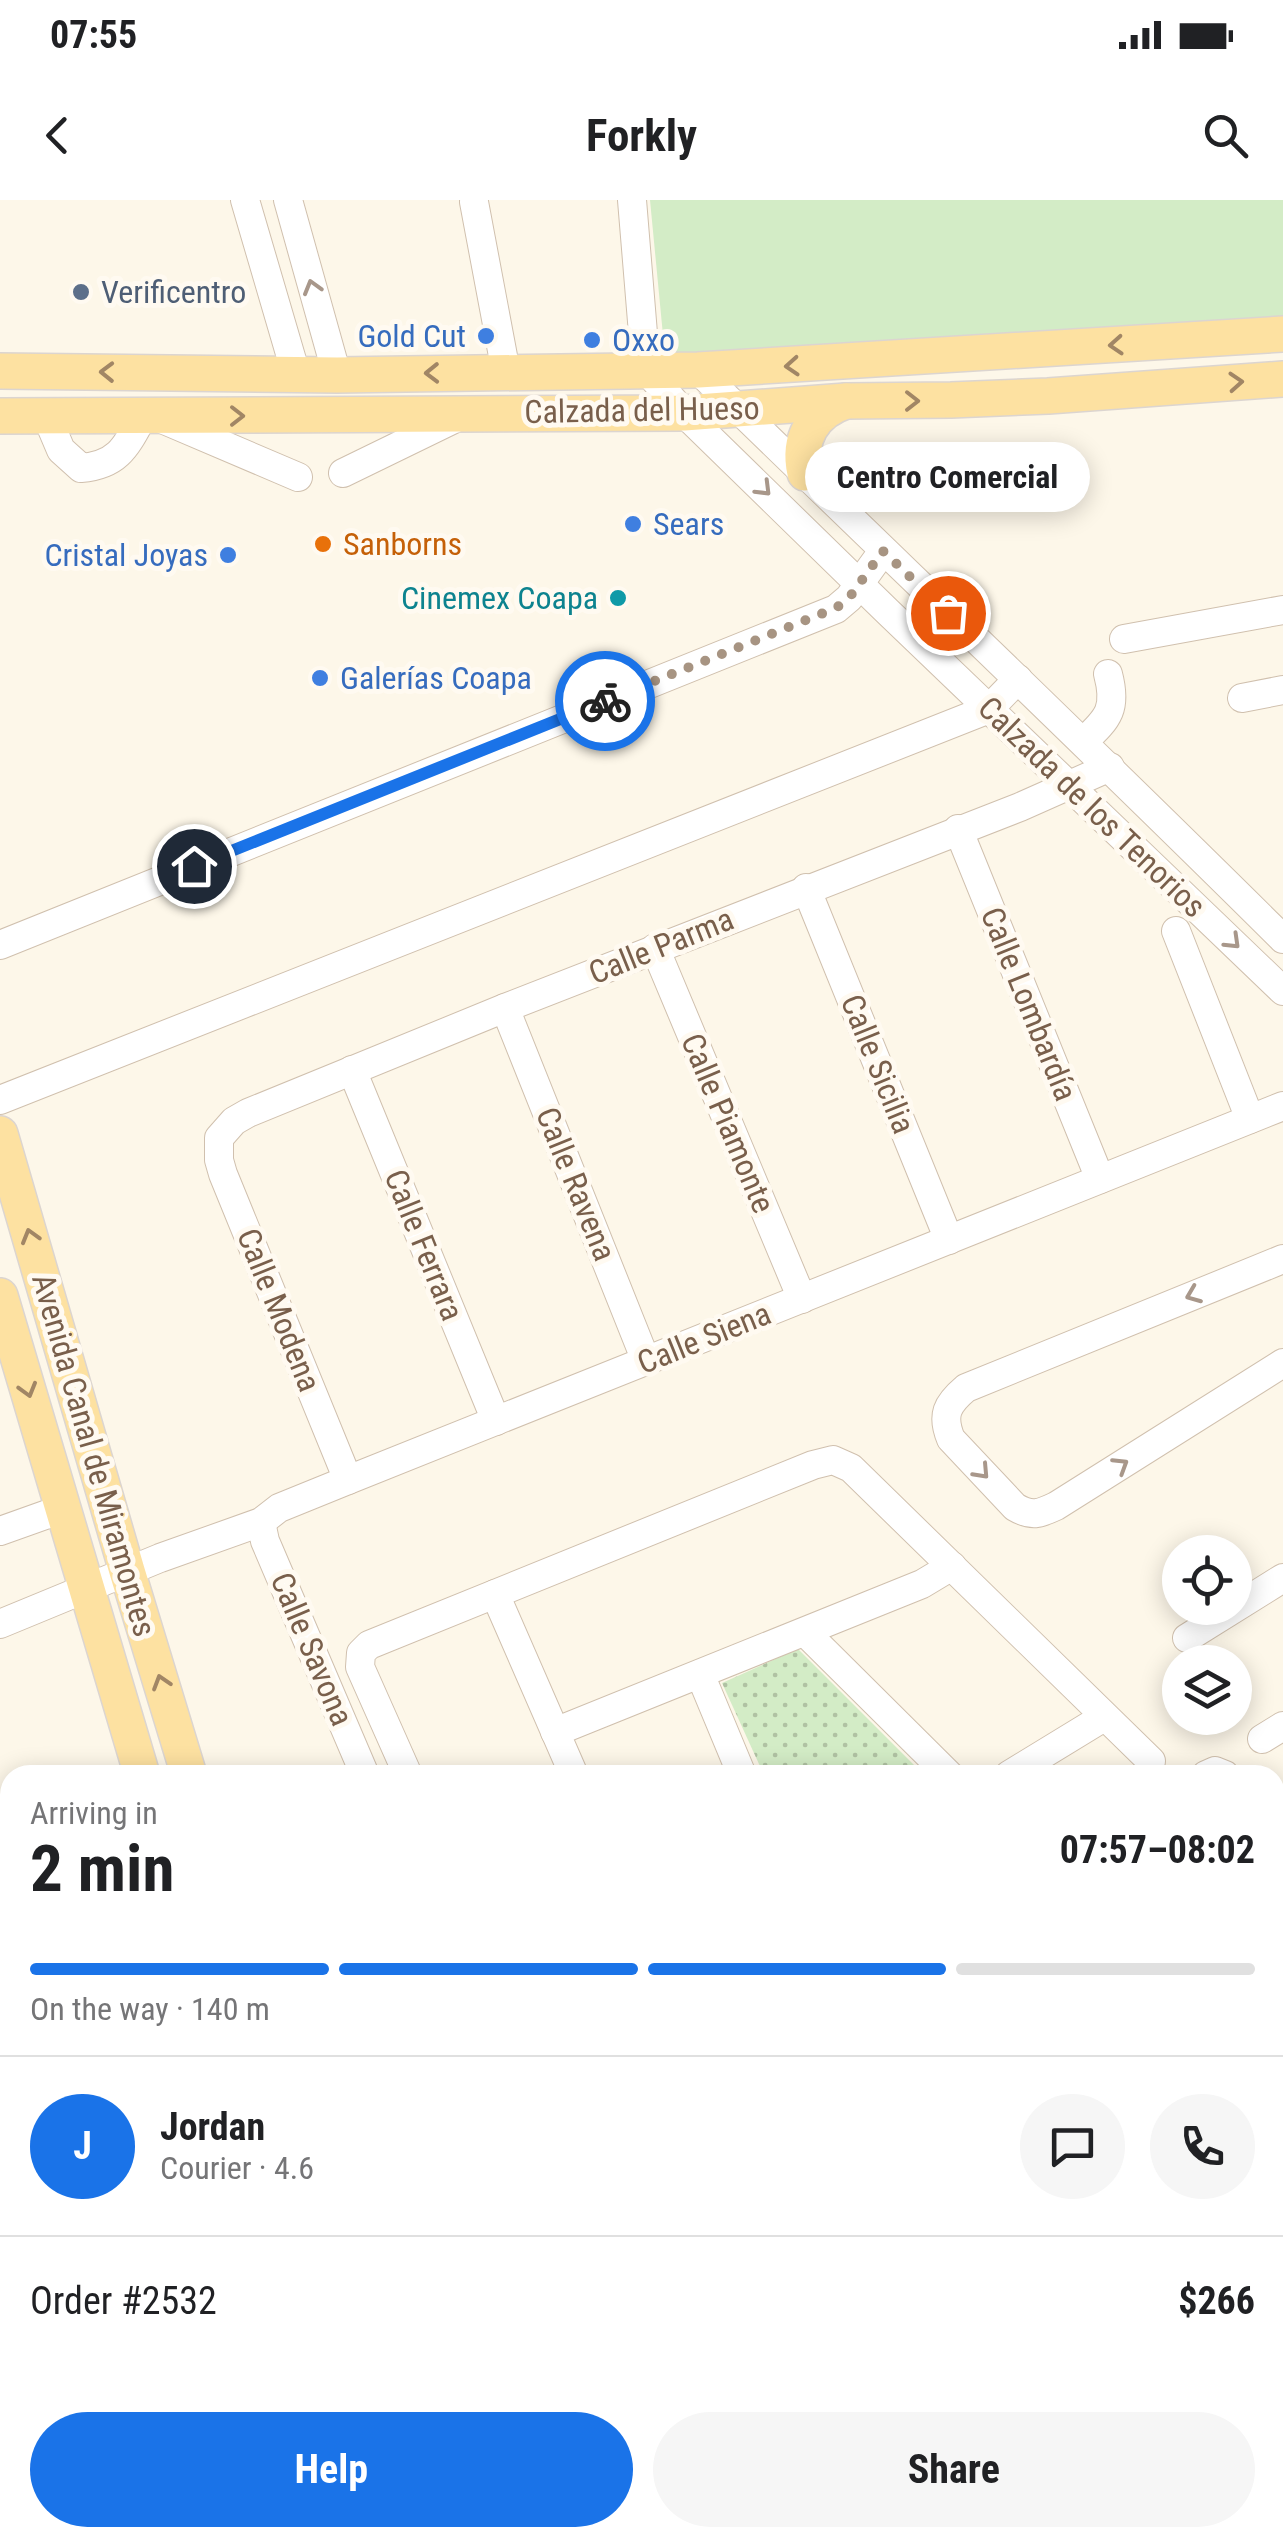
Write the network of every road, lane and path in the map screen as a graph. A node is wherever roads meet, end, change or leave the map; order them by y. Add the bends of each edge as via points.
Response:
1 (245, 200) edge
2 (288, 200) edge
3 (632, 200) edge
4 (474, 202) dead end
5 (1283, 334) edge
6 (646, 370) junction
7 (698, 370) junction
8 (0, 371) edge
9 (506, 372) junction
10 (296, 374) junction
11 (337, 375) junction
12 (1283, 379) edge
13 (846, 401) junction
14 (740, 410) junction
15 (684, 412) junction
16 (462, 414) junction
17 (0, 416) edge
18 (149, 416) junction
19 (47, 417) junction
20 (805, 473) junction
21 (343, 474) dead end
22 (298, 477) dead end
23 (883, 551) junction
24 (860, 584) junction
25 (1283, 610) edge
26 (1124, 639) dead end
27 (1108, 674) dead end
28 (1018, 680) junction
29 (1283, 690) edge
30 (1242, 698) dead end
31 (990, 709) junction
32 (1084, 741) junction
33 (1110, 767) junction
34 (1069, 786) junction
35 (1153, 808) junction
36 (958, 829) junction
37 (1126, 840) junction
38 (806, 888) junction
39 (1176, 931) dead end
40 (1283, 938) edge
41 (0, 945) edge
42 (655, 948) junction
43 (1283, 991) edge
44 (505, 1008) junction
45 (352, 1070) junction
46 (0, 1100) edge
47 (1283, 1106) edge
48 (1250, 1119) junction
49 (0, 1134) edge
50 (219, 1138) joint
51 (1100, 1179) junction
52 (949, 1240) junction
53 (1283, 1258) edge
54 (0, 1296) edge
55 (802, 1299) junction
56 (646, 1361) junction
57 (1283, 1363) edge
58 (496, 1421) junction
59 (348, 1480) junction
60 (62, 1509) junction
61 (261, 1522) junction
62 (0, 1530) edge
63 (1283, 1556) edge
64 (952, 1566) junction
65 (127, 1571) junction
66 (1252, 1575) edge
67 (1283, 1578) edge
68 (86, 1588) junction
69 (494, 1594) junction
70 (1252, 1594) edge
71 (0, 1624) edge
72 (805, 1632) junction
73 (700, 1674) junction
74 (1104, 1717) junction
75 (555, 1732) junction
76 (1152, 1761) dead end
77 (139, 1765) edge
78 (187, 1765) edge
79 (361, 1765) edge
80 (404, 1765) edge
81 (570, 1765) edge
82 (738, 1765) edge
83 (938, 1765) edge
84 (1025, 1765) edge

1 - 10 street
11 -> 2 street
3 - 6 street
4 - 9 street
5 -> 7 main road, Calzada del Hueso
6 - 7 main road, Calzada del Hueso
6 - 9 main road, Calzada del Hueso
6 - 15 street, Calzada de los Tenorios
7 - 14 street, Calzada de los Tenorios
10 -> 8 main road, Calzada del Hueso
9 -> 11 main road, Calzada del Hueso
10 - 11 main road, Calzada del Hueso
13 -> 12 main road, Calzada del Hueso via 1048,396
13 - 14 main road, Calzada del Hueso
13 - 20 main road via 810,427 802,449
14 - 15 main road, Calzada del Hueso
14 - 20 street, Calzada de los Tenorios
15 - 16 main road, Calzada del Hueso
15 -> 24 street, Calzada de los Tenorios
18 -> 16 main road, Calzada del Hueso
16 - 21 street
17 - 19 main road, Calzada del Hueso
18 - 19 main road, Calzada del Hueso
18 - 19 street via 124,450 102,466 81,468 61,450
18 - 22 street
20 - 23 street, Calzada de los Tenorios
23 - 24 street
23 - 28 street, Calzada de los Tenorios
24 - 31 street, Calzada de los Tenorios
24 - 41 street via 836,608
25 - 26 street
27 - 32 street via 1114,693 1110,714
28 - 31 street
28 - 32 street, Calzada de los Tenorios
29 - 30 street
31 - 34 street, Calzada de los Tenorios
31 - 46 street
32 - 33 street, Calzada de los Tenorios
33 - 34 street, Calle Parma
33 - 35 street, Calzada de los Tenorios
34 - 36 street, Calle Parma
34 - 37 street, Calzada de los Tenorios
35 - 37 street
35 - 40 street, Calzada de los Tenorios
36 - 38 street, Calle Parma
36 - 51 street, Calle Lombardía
37 -> 43 street, Calzada de los Tenorios
38 - 42 street, Calle Parma
38 - 52 street, Calle Sicilia
39 - 48 street
42 - 44 street, Calle Parma
42 - 55 street, Calle Piamonte
44 - 45 street, Calle Parma
44 - 56 street, Calle Ravena
45 - 50 street, Calle Parma via 248,1113
45 - 58 street, Calle Ferrara
47 - 48 street, Calle Siena
48 - 51 street, Calle Siena
65 -> 49 main road, Avenida Canal de Miramontes
50 - 59 street, Calle Modena via 223,1174
51 - 52 street, Calle Siena
52 - 55 street, Calle Siena
53 -> 57 street via 966,1388 953,1399 946,1426 1015,1507 1037,1515
54 -> 60 main road, Avenida Canal de Miramontes
55 - 56 street, Calle Siena
56 - 58 street, Calle Siena
58 - 59 street, Calle Siena
59 - 61 street, Calle Siena via 278,1508
60 - 62 street
60 - 68 main road, Avenida Canal de Miramontes
61 - 65 street, Calle Siena
61 - 79 street, Calle Savona
63 - 66 street
64 - 69 street via 851,1468 833,1460
64 - 72 street
64 - 74 street
65 - 68 street, Calle Siena
78 -> 65 main road, Avenida Canal de Miramontes
67 - 70 street
68 - 71 street, Calle Siena
68 - 77 main road, Avenida Canal de Miramontes
69 - 75 street
69 - 80 street via 361,1653 360,1667
72 - 73 street
72 - 83 street
73 - 75 street
73 - 82 street
74 - 76 street
74 - 84 street
75 - 81 street

